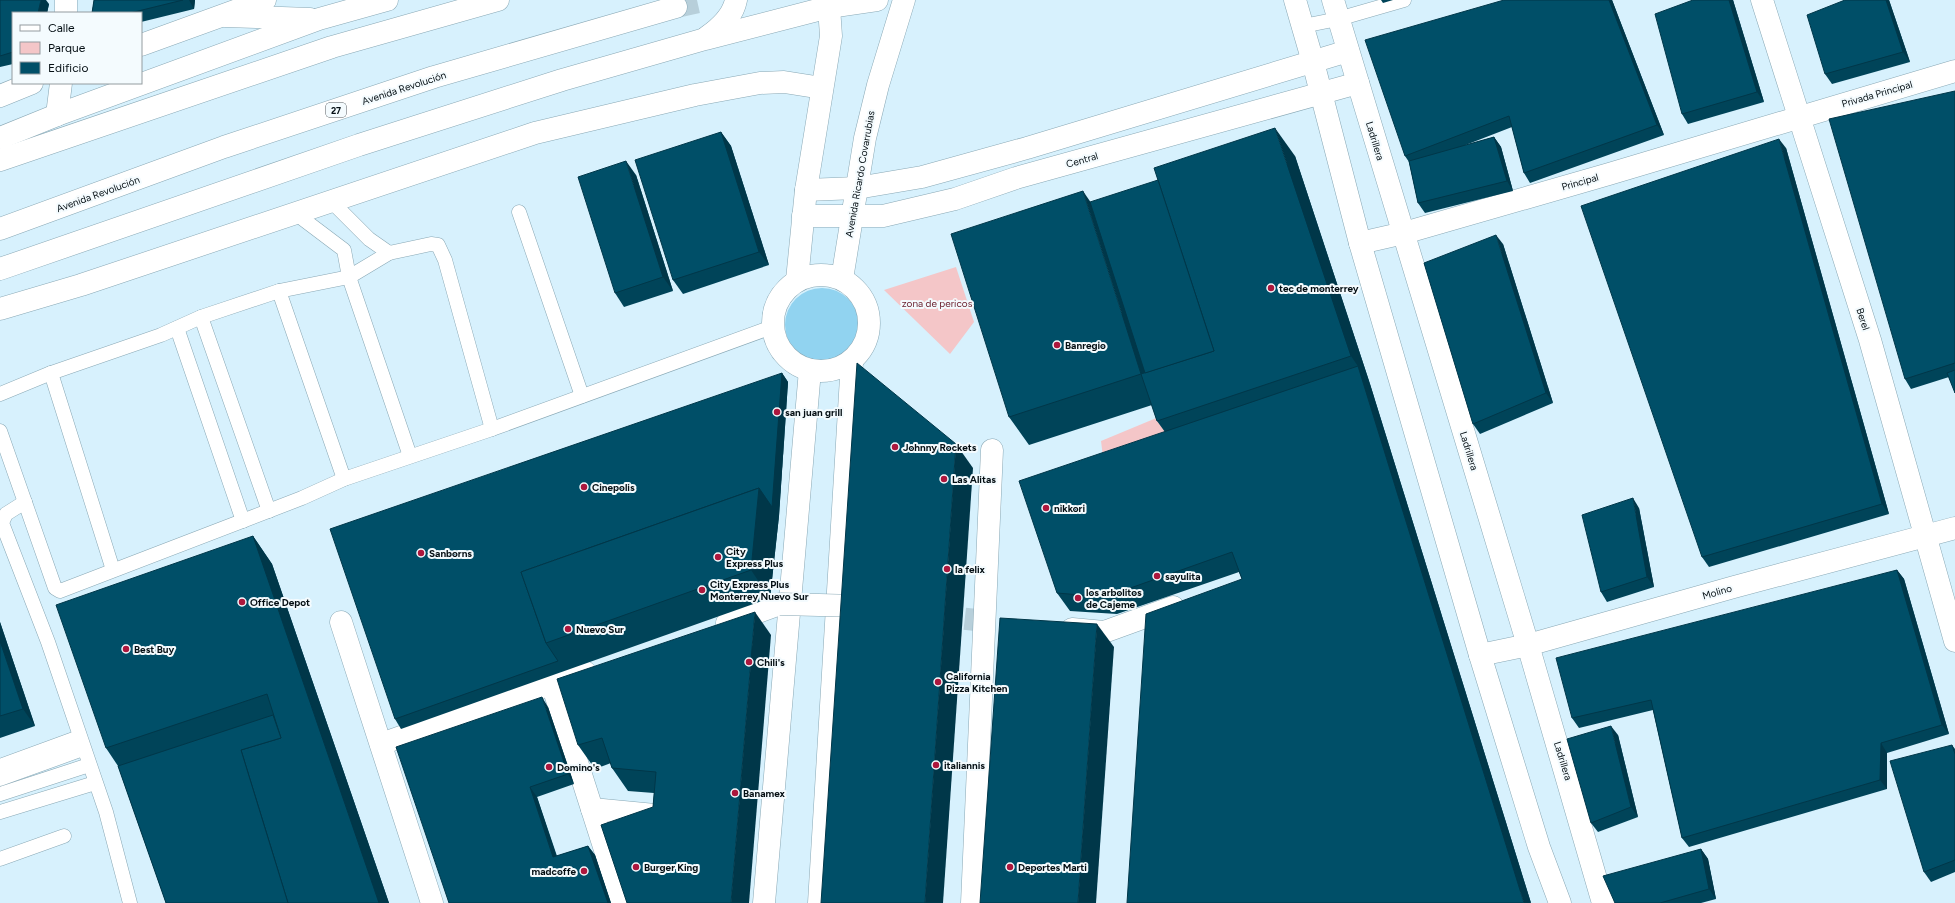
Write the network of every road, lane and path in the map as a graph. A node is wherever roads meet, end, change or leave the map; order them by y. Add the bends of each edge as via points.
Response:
1 (66, 0) edge
2 (265, 0) edge
3 (387, 0) edge
4 (498, 0) edge
5 (736, 0) edge
6 (877, 0) edge
7 (904, 0) edge
8 (1295, 0) edge
9 (1404, 0) edge
10 (1762, 0) edge
11 (827, 4) edge
12 (1372, 5) edge
13 (676, 7) tunnel mouth
14 (1336, 10) edge
15 (66, 12) edge
16 (225, 16) junction
17 (319, 20) junction
18 (1303, 26) junction
19 (705, 39) junction
20 (142, 44) edge
21 (1348, 51) junction
22 (1313, 62) junction
23 (1955, 71) edge
24 (1358, 83) junction
25 (30, 84) edge
26 (61, 84) edge
27 (822, 88) junction
28 (1320, 93) junction
29 (0, 96) edge
30 (57, 115) junction
31 (1798, 117) junction
32 (0, 138) edge
33 (0, 160) edge
34 (857, 188) junction
35 (806, 190) junction
36 (331, 201) junction
37 (518, 212) dead end
38 (295, 213) junction
39 (802, 216) junction
40 (853, 216) junction
41 (0, 229) edge
42 (1404, 233) junction
43 (1360, 243) junction
44 (389, 253) junction
45 (0, 269) edge
46 (349, 277) junction
47 (842, 279) junction
48 (797, 280) junction
49 (279, 291) junction
50 (0, 309) edge
51 (201, 318) junction
52 (177, 328) junction
53 (772, 328) junction
54 (852, 361) junction
55 (810, 370) junction
56 (51, 373) junction
57 (0, 394) edge
58 (582, 396) junction
59 (492, 429) junction
60 (0, 431) edge
61 (992, 450) dead end
62 (410, 456) junction
63 (344, 479) junction
64 (25, 502) junction
65 (269, 511) junction
66 (243, 521) junction
67 (1955, 528) edge
68 (1926, 537) junction
69 (113, 570) junction
70 (1190, 601) edge
71 (858, 606) edge
72 (341, 622) dead end
73 (1056, 628) edge
74 (707, 630) edge
75 (1955, 641) edge
76 (1528, 645) junction
77 (1480, 655) junction
78 (604, 666) edge
79 (552, 684) junction
80 (381, 744) junction
81 (77, 745) junction
82 (0, 766) edge
83 (85, 766) junction
84 (0, 779) edge
85 (89, 784) junction
86 (0, 794) edge
87 (592, 809) junction
88 (0, 812) edge
89 (671, 816) edge
90 (64, 836) dead end
91 (0, 859) edge
92 (130, 903) edge
93 (432, 903) edge
94 (622, 903) edge
95 (764, 903) edge
96 (819, 903) edge
97 (972, 903) edge
98 (1560, 903) edge
99 (1603, 903) edge

1 - 15 street
2 - 16 street
3 - 17 street
4 - 33 street via 332,47
5 - 19 street via 728,18 718,30
6 - 11 street
7 - 34 street, Avenida Ricardo Covarrubias via 871,110
8 - 18 street
9 - 12 lane
10 - 31 street, Berel
11 - 19 street
11 - 27 street via 831,36
12 - 14 lane
13 - 41 street, Avenida Revolución / 27 via 434,77 224,147
14 - 18 lane
14 - 21 street, Ladrillera
16 - 17 street
16 - 20 street
17 - 30 street
18 - 22 street
19 - 45 street via 432,121
21 - 22 street
21 - 24 street, Ladrillera
22 - 28 street
22 - 34 street via 958,167
23 - 31 street, Privada Principal
24 - 28 street, Central
24 - 42 street, Ladrillera
25 - 29 street
26 - 30 street
27 - 35 street
27 - 36 street via 784,82 760,83 695,95 535,133
28 - 40 street, Central via 1016,178 955,199 883,216
28 - 43 street
30 - 32 street
31 - 42 street, Principal
31 - 68 street, Berel via 1870,340
34 - 35 street
34 - 40 street, Avenida Ricardo Covarrubias
35 - 39 street
36 - 38 street
36 - 44 lane via 369,239
37 - 58 lane
38 - 46 lane via 344,250
38 - 50 street via 81,285
39 - 40 street, Central
39 - 48 street
40 - 47 street, Avenida Ricardo Covarrubias
42 - 43 street, Principal
42 - 76 street, Ladrillera
43 - 77 street
44 - 46 lane
44 - 59 lane via 431,244 438,245
46 - 49 lane
46 - 62 lane
47 - 48 street via 821,275
47 - 54 street via 862,295 868,312 867,335
48 - 53 street via 786,289 778,301
49 - 51 lane
49 - 63 lane
51 - 52 lane
51 - 65 lane
52 - 56 lane
52 - 66 lane
53 - 55 street via 779,351 788,359
53 - 58 lane
54 - 55 street via 834,369
54 - 96 street
55 - 95 street
56 - 57 lane
56 - 69 lane
58 - 59 lane
59 - 62 lane
60 - 64 lane
61 - 97 street via 993,622
62 - 63 lane
63 - 65 lane
64 - 69 lane via 55,588 60,590
64 - 81 lane via 6,514 2,520 48,642
65 - 66 lane
66 - 69 lane
67 - 68 street, Molino
68 - 75 street, Berel
68 - 76 street, Molino via 1734,587
70 - 73 street via 1104,632
71 - 74 street, bridge via 780,604
72 - 80 street
76 - 77 street, Molino
76 - 99 street, Ladrillera
77 - 98 street via 1539,847
78 - 79 street
79 - 80 street
79 - 87 street
80 - 93 street
81 - 82 lane
81 - 83 lane
81 - 84 lane
83 - 85 lane
83 - 86 lane
85 - 88 lane
85 - 92 lane via 106,812
87 - 89 street
87 - 94 street
90 - 91 lane

